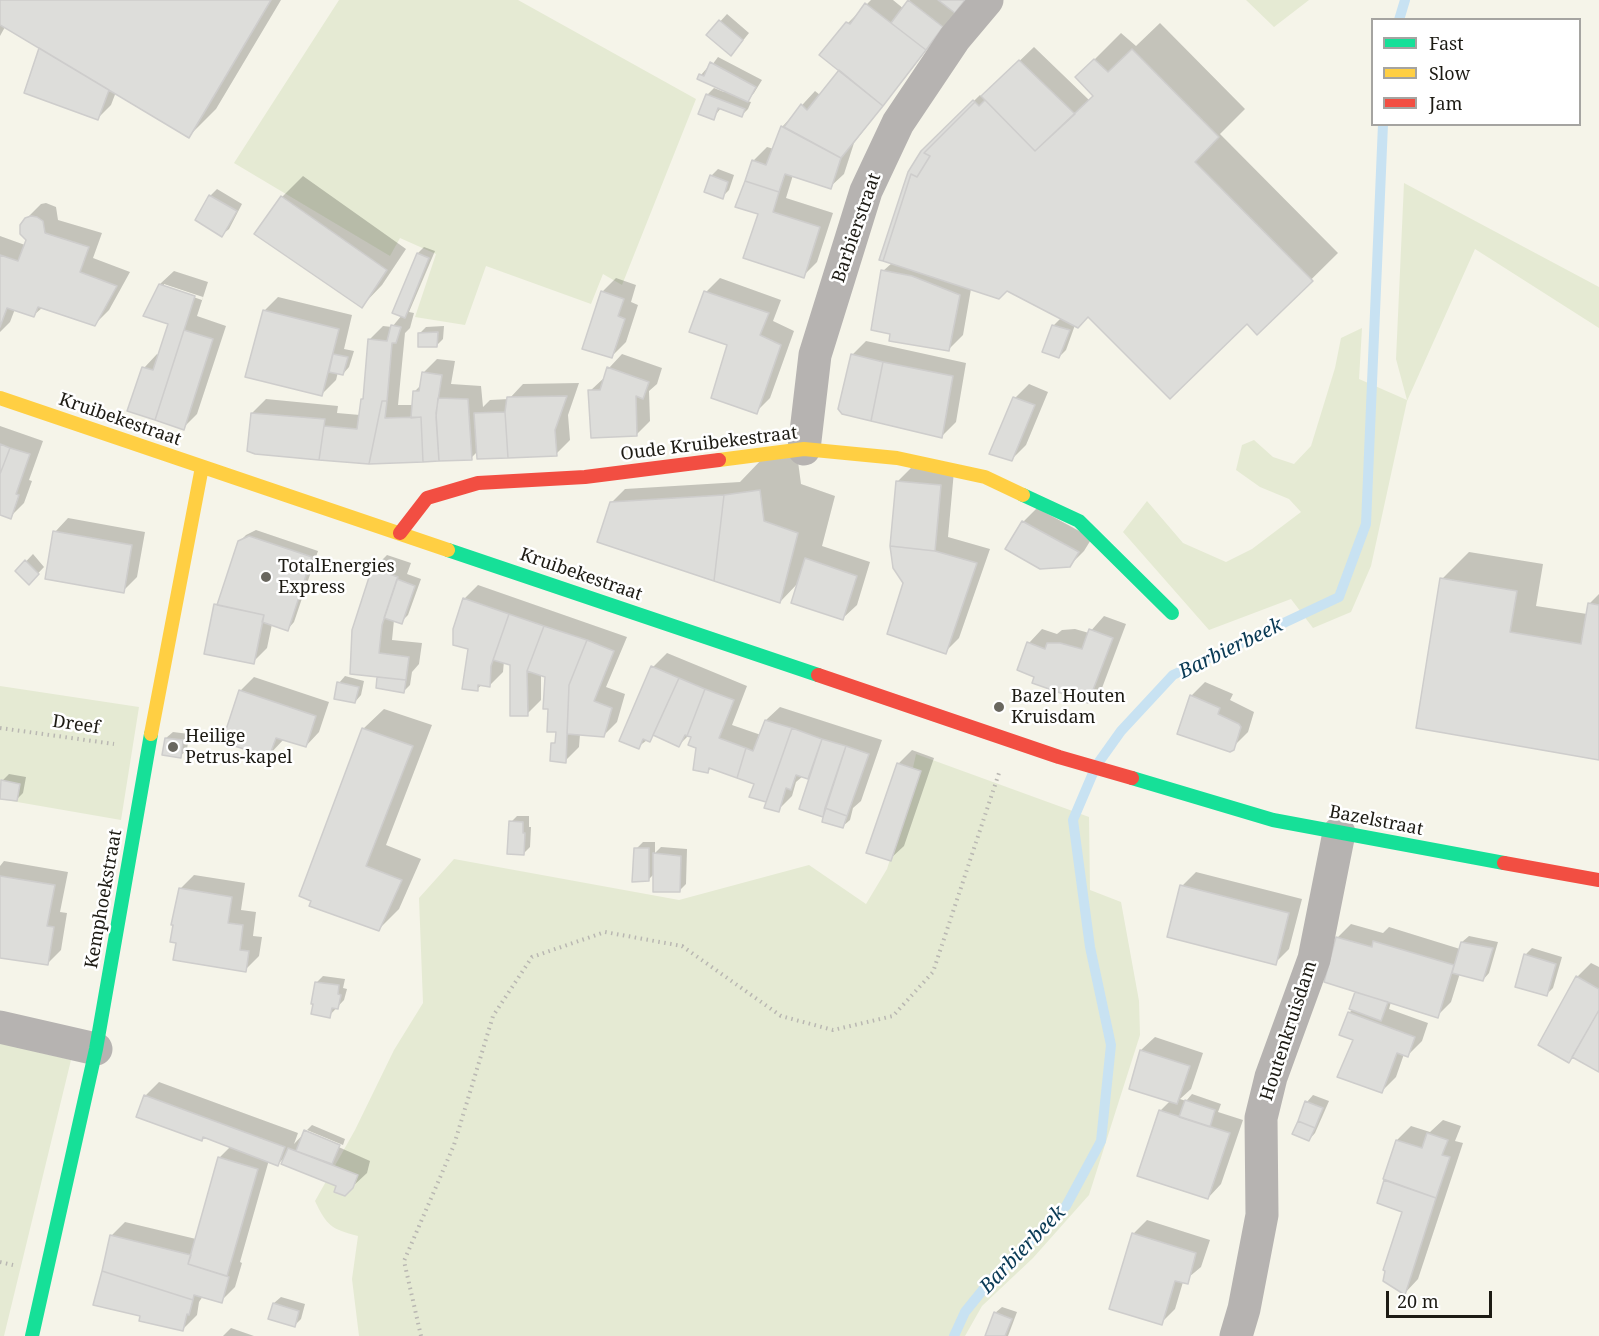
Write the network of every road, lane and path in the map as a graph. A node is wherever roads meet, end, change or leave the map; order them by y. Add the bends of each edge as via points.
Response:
1 (987, 0) edge
2 (0, 398) edge
3 (804, 449) junction
4 (202, 467) junction
5 (400, 533) junction
6 (1172, 613) dead end
7 (0, 728) edge
8 (1010, 740) junction
9 (148, 749) junction
10 (1151, 783) joint
11 (1339, 832) junction
12 (1599, 880) edge
13 (0, 1027) edge
14 (96, 1049) junction
15 (33, 1336) edge
16 (421, 1336) edge
17 (1236, 1336) edge

1 - 3 street, Barbierstraat via 955,38 898,123 866,191 815,355
2 - 4 street, Kruibekestraat
3 - 5 street, Oude Kruibekestraat via 585,477 478,483 427,498
3 - 6 street, Oude Kruibekestraat via 897,458 985,477 1079,521
4 - 5 street, Kruibekestraat
4 - 9 street, Kemphoekstraat
5 - 8 street, Kruibekestraat
7 - 9 path, Dreef
8 - 10 street, Kruibekestraat
8 - 16 path via 933,972 893,1016 832,1030 781,1016 682,946 605,932 532,957 493,1016 454,1145 404,1261
9 - 14 street, Kemphoekstraat
10 - 11 street, Bazelstraat via 1273,820
11 - 12 street, Bazelstraat
11 - 17 street, Houtenkruisdam via 1314,959 1271,1077 1261,1118 1262,1215
13 - 14 street
14 - 15 street, Kemphoekstraat

